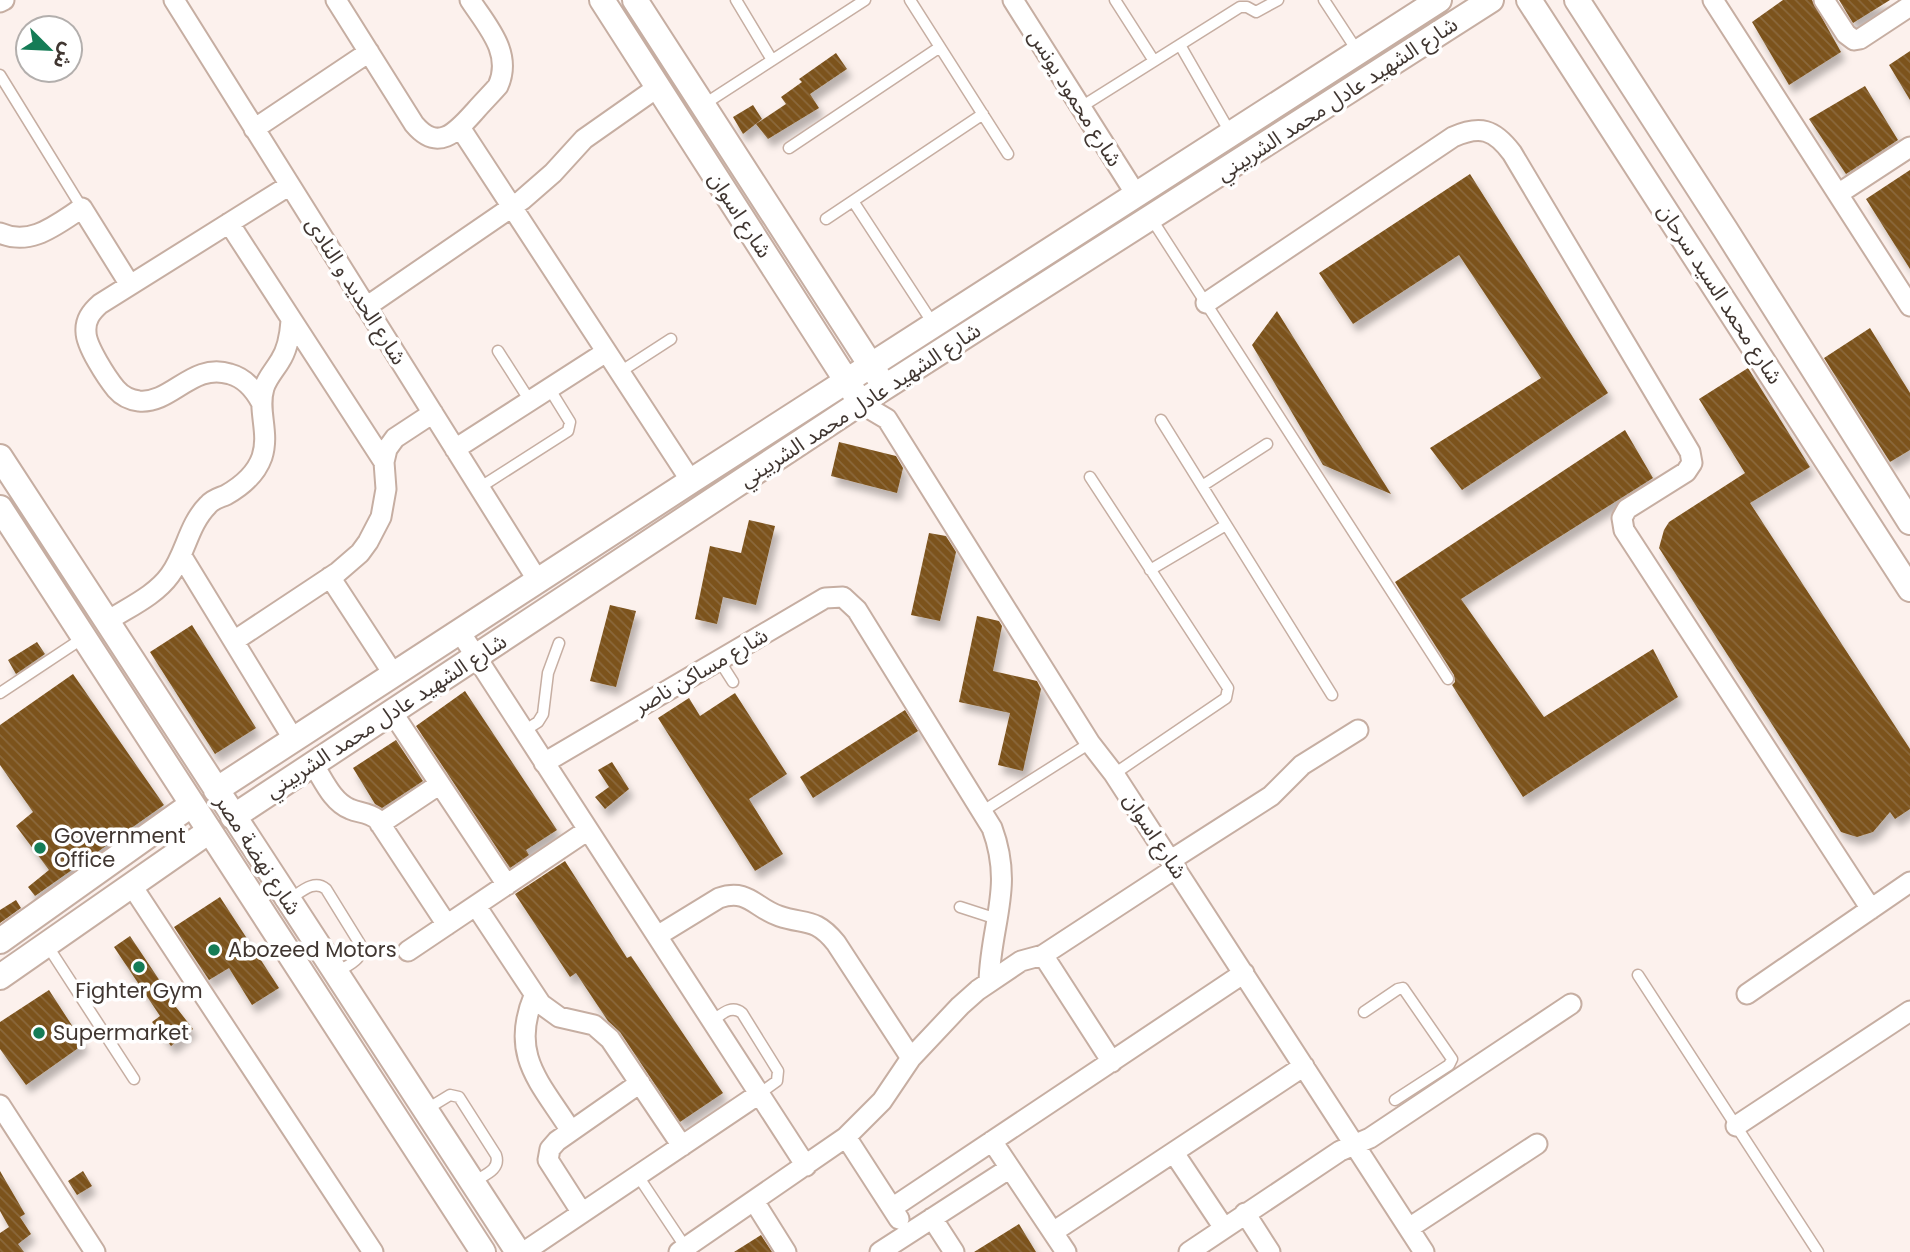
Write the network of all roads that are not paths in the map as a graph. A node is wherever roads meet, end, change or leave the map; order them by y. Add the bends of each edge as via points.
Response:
1 (174, 0) edge
2 (337, 0) edge
3 (470, 0) edge
4 (602, 0) edge
5 (635, 0) edge
6 (736, 0) edge
7 (865, 0) edge
8 (910, 0) edge
9 (1013, 0) edge
10 (1115, 0) edge
11 (1278, 0) edge
12 (1324, 0) edge
13 (1439, 0) edge
14 (1491, 0) edge
15 (1529, 0) edge
16 (1577, 0) edge
17 (1714, 0) edge
18 (1824, 0) edge
19 (1910, 6) edge
20 (1180, 44) junction
21 (940, 47) junction
22 (369, 52) junction
23 (1358, 52) junction
24 (772, 60) junction
25 (1154, 61) junction
26 (0, 75) edge
27 (658, 87) junction
28 (703, 106) junction
29 (1081, 107) junction
30 (983, 114) junction
31 (254, 129) junction
32 (461, 129) junction
33 (1231, 134) junction
34 (1910, 147) edge
35 (789, 148) dead end
36 (1008, 154) dead end
37 (290, 185) junction
38 (1838, 194) junction
39 (1137, 195) junction
40 (853, 201) junction
41 (512, 207) junction
42 (82, 208) junction
43 (1151, 217) junction
44 (826, 219) dead end
45 (229, 223) junction
46 (1725, 229) junction
47 (0, 233) edge
48 (1691, 249) junction
49 (1902, 277) edge
50 (130, 285) junction
51 (1206, 303) junction
52 (1910, 306) edge
53 (366, 307) junction
54 (290, 320) junction
55 (934, 325) junction
56 (671, 339) dead end
57 (498, 351) dead end
58 (606, 352) junction
59 (871, 366) junction
60 (620, 372) junction
61 (846, 381) junction
62 (549, 388) junction
63 (885, 388) junction
64 (530, 401) junction
65 (261, 402) junction
66 (860, 403) junction
67 (433, 414) junction
68 (887, 419) junction
69 (1161, 420) dead end
70 (1267, 444) dead end
71 (455, 449) junction
72 (0, 457) edge
73 (384, 461) junction
74 (1090, 477) dead end
75 (691, 481) junction
76 (1202, 486) junction
77 (480, 488) junction
78 (0, 508) edge
79 (1910, 522) edge
80 (1227, 525) junction
81 (181, 555) junction
82 (1150, 569) junction
83 (330, 578) junction
84 (538, 582) junction
85 (1910, 589) edge
86 (106, 622) junction
87 (460, 632) junction
88 (83, 638) junction
89 (234, 641) junction
90 (559, 643) dead end
91 (476, 657) junction
92 (719, 660) junction
93 (394, 675) junction
94 (1448, 680) dead end
95 (733, 682) dead end
96 (0, 693) edge
97 (1332, 695) dead end
98 (392, 712) junction
99 (1358, 730) dead end
100 (524, 731) junction
101 (294, 740) junction
102 (1090, 743) junction
103 (544, 763) junction
104 (313, 764) junction
105 (1114, 774) junction
106 (440, 785) junction
107 (216, 790) junction
108 (191, 805) junction
109 (983, 811) junction
110 (233, 817) junction
111 (380, 824) junction
112 (588, 830) junction
113 (208, 832) junction
114 (1173, 864) junction
115 (1910, 882) edge
116 (507, 885) junction
117 (131, 886) junction
118 (288, 901) junction
119 (476, 906) junction
120 (960, 907) dead end
121 (1871, 909) junction
122 (997, 919) junction
123 (447, 925) junction
124 (657, 936) junction
125 (0, 941) edge
126 (47, 945) junction
127 (408, 951) dead end
128 (1043, 955) junction
129 (335, 973) junction
130 (1244, 974) junction
131 (1637, 975) dead end
132 (0, 977) edge
133 (989, 981) junction
134 (1747, 994) dead end
135 (534, 996) junction
136 (1571, 1004) dead end
137 (1910, 1011) edge
138 (1364, 1012) dead end
139 (712, 1021) junction
140 (911, 1058) junction
141 (1112, 1062) junction
142 (1304, 1066) junction
143 (134, 1079) dead end
144 (640, 1083) junction
145 (759, 1094) junction
146 (1419, 1095) junction
147 (1395, 1100) dead end
148 (0, 1105) edge
149 (425, 1110) junction
150 (1736, 1126) junction
151 (572, 1131) junction
152 (846, 1137) junction
153 (992, 1142) junction
154 (1355, 1144) junction
155 (1537, 1144) dead end
156 (682, 1146) junction
157 (452, 1151) junction
158 (1174, 1153) junction
159 (806, 1166) junction
160 (427, 1167) junction
161 (1010, 1168) junction
162 (638, 1176) junction
163 (473, 1183) junction
164 (754, 1201) junction
165 (892, 1209) junction
166 (582, 1213) junction
167 (1245, 1213) junction
168 (932, 1218) junction
169 (1224, 1228) junction
170 (1409, 1228) junction
171 (1053, 1232) junction
172 (908, 1234) junction
173 (684, 1251) edge
174 (95, 1252) edge
175 (373, 1252) edge
176 (483, 1252) edge
177 (518, 1252) edge
178 (524, 1252) edge
179 (786, 1252) edge
180 (880, 1252) edge
181 (954, 1252) edge
182 (1066, 1252) edge
183 (1189, 1252) edge
184 (1270, 1252) edge
185 (1424, 1252) edge
186 (1818, 1252) edge

1 - 31 street, شارع الحديد و النادى
2 - 22 street
3 - 32 street via 501,50 504,68 498,86
4 - 27 street, شارع اسوان
5 - 28 street, شارع اسوان
6 - 24 lane
7 - 24 lane
8 - 21 lane
9 - 29 street, شارع محمود يونس
10 - 25 lane
11 - 20 lane via 1256,12 1240,8
12 - 23 lane
13 - 23 street, شارع الشهيد عادل محمد الشربيني
14 - 43 street, شارع الشهيد عادل محمد الشربيني
15 - 48 street, شارع محمد السيد سرحان
16 - 46 street, شارع محمد السيد سرحان
17 - 38 street
18 - 19 street via 1854,40
20 - 25 lane
20 - 33 lane
21 - 30 lane
21 - 35 lane
22 - 31 street
22 - 32 street via 419,130 440,138
23 - 33 street, شارع الشهيد عادل محمد الشربيني
24 - 28 lane
25 - 29 lane
26 - 42 lane
27 - 41 street via 592,133
27 - 61 street, شارع اسوان
28 - 59 street, شارع اسوان
29 - 39 street, شارع محمود يونس
30 - 36 lane
30 - 40 lane
31 - 37 street, شارع الحديد و النادى
32 - 41 street
33 - 39 street, شارع الشهيد عادل محمد الشربيني
34 - 38 street
37 - 45 street
37 - 53 street, شارع الحديد و النادى
38 - 49 street
39 - 55 street, شارع الشهيد عادل محمد الشربيني
40 - 44 lane
40 - 55 lane
41 - 53 street
41 - 58 street
42 - 47 street via 33,236
42 - 50 street
43 - 51 lane
43 - 63 street, شارع الشهيد عادل محمد الشربيني
45 - 50 street
45 - 54 street
46 - 48 street
46 - 79 street, شارع محمد السيد سرحان
48 - 85 street, شارع محمد السيد سرحان
49 - 52 street
50 - 65 street via 94,309 86,328 91,349 122,395 151,401 215,371 237,376
51 - 94 lane
51 - 121 street via 1453,137 1469,130 1486,131 1501,139 1690,452 1692,463 1686,472 1627,509 1622,519 1624,530
53 - 67 street, شارع الحديد و النادى
54 - 65 street via 287,348 266,381
54 - 73 street
55 - 59 street, شارع الشهيد عادل محمد الشربيني
56 - 60 lane
57 - 64 lane
58 - 60 street
58 - 62 street
59 - 61 street, شارع الشهيد عادل محمد الشربيني
59 - 63 street, شارع اسوان
60 - 75 street
61 - 66 street, شارع اسوان
61 - 75 street, شارع الشهيد عادل محمد الشربيني
62 - 64 street
62 - 77 lane via 570,422 568,431
63 - 66 street, شارع الشهيد عادل محمد الشربيني
63 - 68 street, شارع اسوان
64 - 71 street
65 - 81 street via 266,436 257,468 240,486 211,501 192,526
66 - 68 street, شارع اسوان
66 - 91 street, شارع الشهيد عادل محمد الشربيني
67 - 71 street, شارع الحديد و النادى
67 - 73 street via 395,438
68 - 102 street, شارع اسوان
69 - 76 lane
70 - 76 lane
71 - 77 street, شارع الحديد و النادى
72 - 86 street, شارع نهضة مصر
73 - 83 street via 385,496 375,530 360,553
74 - 82 lane
75 - 84 street, شارع الشهيد عادل محمد الشربيني
76 - 80 lane
77 - 84 street, شارع الحديد و النادى
78 - 88 street, شارع نهضة مصر
80 - 82 lane
80 - 97 lane
81 - 86 street via 163,584
81 - 89 street
82 - 105 lane via 1228,693
83 - 89 street
83 - 93 street
84 - 87 street, شارع الشهيد عادل محمد الشربيني
86 - 107 street, شارع نهضة مصر
87 - 91 street
87 - 93 street, شارع الشهيد عادل محمد الشربيني
88 - 96 lane
88 - 108 street, شارع نهضة مصر
89 - 101 street
90 - 100 lane via 548,673 543,714
91 - 98 street, شارع الشهيد عادل محمد الشربيني
91 - 100 street
92 - 95 lane
92 - 103 street, شارع مساكن ناصر
92 - 109 street, شارع مساكن ناصر via 825,598 844,597 857,610
93 - 101 street, شارع الشهيد عادل محمد الشربيني
98 - 104 street, شارع الشهيد عادل محمد الشربيني
98 - 106 street
99 - 114 street via 1302,765 1271,796
100 - 103 street
101 - 107 street, شارع الشهيد عادل محمد الشربيني
102 - 105 street, شارع اسوان
102 - 109 lane
103 - 112 street
104 - 110 street, شارع الشهيد عادل محمد الشربيني
104 - 111 street via 340,804 373,816
105 - 114 street, شارع اسوان
106 - 111 street
106 - 116 street
107 - 110 street, شارع نهضة مصر
108 - 113 street, شارع نهضة مصر
108 - 125 street
109 - 122 street via 1002,864
110 - 118 street, شارع نهضة مصر
111 - 123 street
112 - 116 street
112 - 124 street
113 - 117 street
113 - 160 street, شارع نهضة مصر
114 - 128 street
114 - 130 street, شارع اسوان
115 - 121 street
116 - 119 street
117 - 126 street
117 - 175 street
118 - 129 street, شارع نهضة مصر
118 - 129 lane via 314,884 326,889 362,947 358,959
119 - 123 street
119 - 135 street
120 - 122 lane
121 - 134 street
122 - 133 street
123 - 127 street
124 - 139 street
124 - 140 street via 728,895 747,897 780,917 811,923 835,943
126 - 132 street
126 - 143 lane
128 - 133 street via 1021,961
128 - 141 street
129 - 149 street, شارع نهضة مصر
130 - 141 street
130 - 142 street, شارع اسوان
131 - 150 lane
133 - 140 street
135 - 144 street via 559,1017 600,1029
135 - 151 street via 526,1022 528,1062
136 - 146 street
137 - 150 street
138 - 146 lane via 1403,988 1451,1057 1449,1065
139 - 145 street
139 - 145 lane via 730,1009 742,1013 778,1071 777,1081
140 - 152 street via 882,1101
141 - 153 street
142 - 154 street, شارع اسوان
142 - 158 street
144 - 151 street
144 - 156 street
145 - 156 street
145 - 159 street
146 - 147 lane
146 - 154 street via 1370,1138
148 - 174 street
149 - 157 street, شارع نهضة مصر
149 - 163 lane via 450,1095 462,1099 498,1158 496,1167
150 - 186 lane
151 - 166 street via 554,1143 548,1160
152 - 159 street
152 - 165 street
153 - 161 street
153 - 165 street
154 - 167 street
154 - 170 street, شارع اسوان
155 - 170 street
156 - 162 street
157 - 160 street
157 - 163 street, شارع نهضة مصر
158 - 169 street
158 - 171 street
159 - 164 street
160 - 176 street, شارع نهضة مصر
161 - 168 street
161 - 171 street
162 - 166 street
162 - 173 lane
163 - 177 street, شارع نهضة مصر
164 - 173 street
164 - 179 street
165 - 172 street
166 - 178 street
167 - 169 street
167 - 184 street
168 - 172 street
168 - 181 street
169 - 183 street
170 - 185 street, شارع اسوان
171 - 182 street
172 - 180 street

